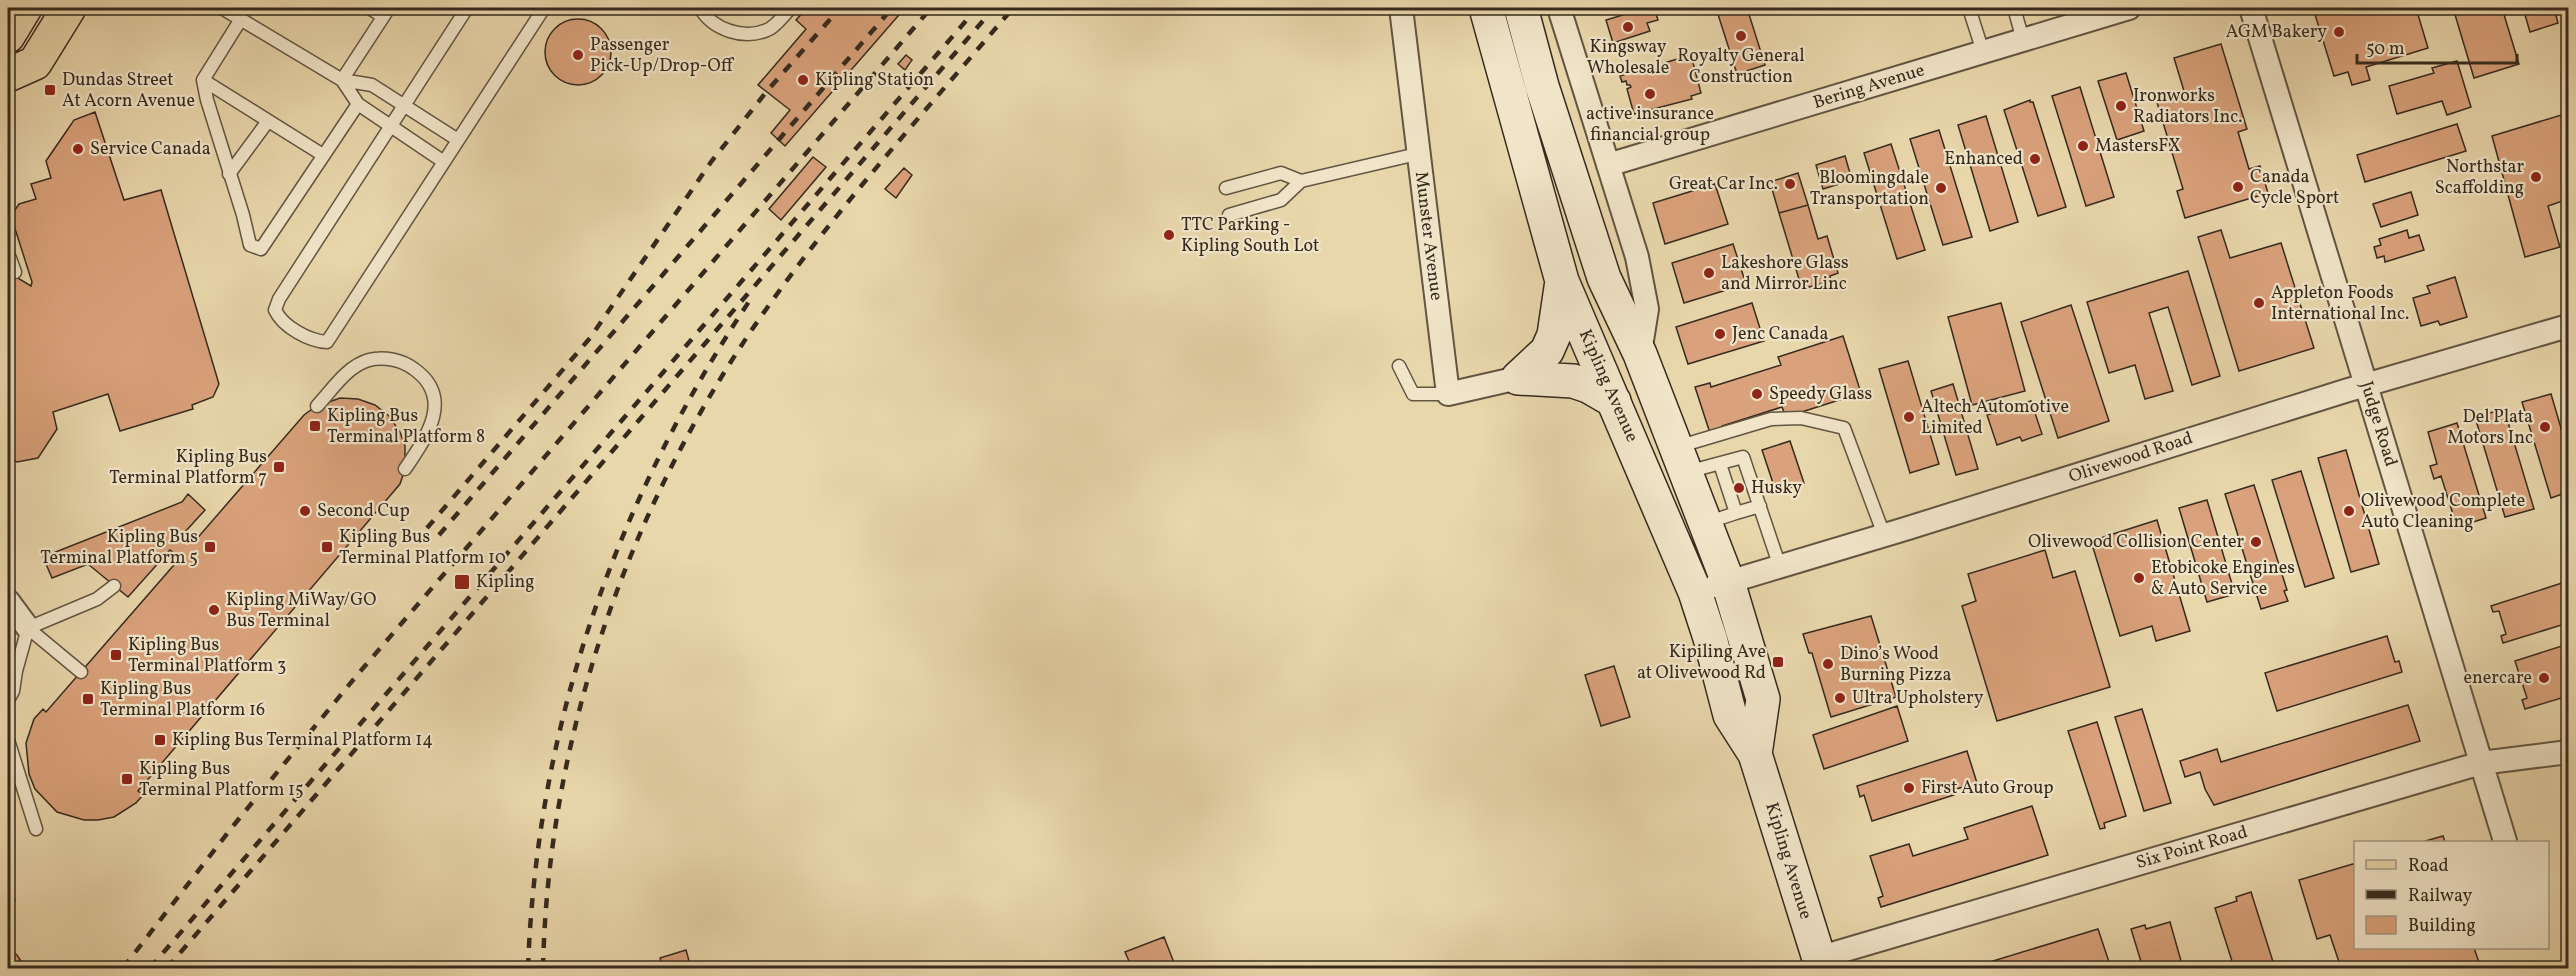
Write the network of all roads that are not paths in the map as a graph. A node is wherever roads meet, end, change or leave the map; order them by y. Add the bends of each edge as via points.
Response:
1 (26, 8) edge
2 (69, 8) edge
3 (222, 8) edge
4 (369, 8) edge
5 (466, 8) edge
6 (544, 8) edge
7 (700, 8) edge
8 (791, 8) edge
9 (1401, 8) edge
10 (1486, 8) edge
11 (1521, 8) edge
12 (1559, 8) edge
13 (1969, 8) edge
14 (2014, 8) edge
15 (2129, 8) edge
16 (2251, 8) edge
17 (386, 12) edge
18 (241, 19) junction
19 (8, 36) edge
20 (2023, 40) junction
21 (1983, 52) junction
22 (8, 75) edge
23 (203, 80) junction
24 (342, 80) junction
25 (358, 104) junction
26 (404, 106) junction
27 (268, 121) junction
28 (391, 126) junction
29 (458, 140) junction
30 (1417, 154) junction
31 (323, 155) junction
32 (444, 162) junction
33 (1608, 165) junction
34 (229, 174) junction
35 (1301, 181) junction
36 (1226, 188) dead end
37 (1229, 215) dead end
38 (8, 253) edge
39 (15, 272) dead end
40 (1562, 280) junction
41 (2568, 326) edge
42 (1640, 354) junction
43 (1399, 366) dead end
44 (1518, 378) junction
45 (2367, 384) junction
46 (1448, 393) junction
47 (1614, 401) junction
48 (317, 406) dead end
49 (1681, 460) junction
50 (1720, 464) junction
51 (405, 469) dead end
52 (1760, 506) junction
53 (1736, 513) junction
54 (1705, 524) junction
55 (1884, 536) junction
56 (1780, 567) junction
57 (1728, 582) junction
58 (114, 585) dead end
59 (1695, 592) junction
60 (8, 601) edge
61 (28, 628) junction
62 (81, 672) dead end
63 (8, 700) edge
64 (8, 740) edge
65 (2568, 752) edge
66 (1755, 754) junction
67 (2481, 763) junction
68 (36, 829) dead end
69 (2505, 841) edge
70 (1820, 964) edge

1 - 19 main road
2 - 22 main road via 35,63
3 - 18 lane
4 - 17 lane
5 - 26 lane
6 - 29 lane
7 - 8 lane via 721,27 736,34 769,30
9 - 30 street, Munster Avenue
10 - 40 main road, Kipling Avenue
11 - 42 main road, Kipling Avenue via 1542,86 1605,278
12 - 33 street, Kipling Avenue
13 - 21 lane
14 - 20 lane
15 - 20 street, Bering Avenue
16 - 45 street, Judge Road
17 - 24 lane
18 - 23 lane
18 - 24 lane
20 - 21 street, Bering Avenue
21 - 33 street, Bering Avenue
23 - 27 lane
23 - 34 lane
24 - 25 lane
24 - 26 lane via 372,85
25 - 28 lane
25 - 31 lane
26 - 28 lane
26 - 29 lane
27 - 31 lane
27 - 34 lane
28 - 32 lane
28 - 32 lane via 279,299 275,310 280,320 316,341 327,342
29 - 32 lane
30 - 35 lane
30 - 46 street, Munster Avenue
31 - 34 lane via 261,249 250,245
33 - 42 street, Kipling Avenue via 1637,257 1647,309
35 - 36 lane via 1281,173
35 - 37 lane via 1281,200
38 - 39 lane
40 - 44 main road via 1554,335 1537,362
40 - 47 main road, Kipling Avenue
41 - 45 street, Olivewood Road
42 - 49 main road, Kipling Avenue
43 - 46 lane via 1413,394
44 - 46 street
44 - 47 main road via 1573,381
45 - 55 street, Olivewood Road
45 - 67 street, Judge Road
47 - 59 main road, Kipling Avenue
48 - 51 lane via 350,370 369,360 389,359 408,364 423,375 433,391 435,409 428,436
49 - 50 lane
49 - 54 main road, Kipling Avenue
49 - 55 lane via 1692,441 1771,419 1801,418 1844,428
50 - 52 lane via 1743,457
50 - 53 lane
52 - 53 lane
52 - 56 lane
53 - 54 lane
54 - 57 main road, Kipling Avenue
55 - 56 street, Olivewood Road
56 - 57 street, Olivewood Road
57 - 59 street, Olivewood Road
57 - 66 main road, Kipling Avenue via 1763,699
58 - 61 lane via 97,599
59 - 66 main road, Kipling Avenue via 1730,715
60 - 61 street
61 - 62 lane
61 - 63 lane
64 - 68 lane
65 - 67 street, Six Point Road
66 - 70 main road, Kipling Avenue
67 - 69 street, Judge Road
67 - 70 street, Six Point Road

